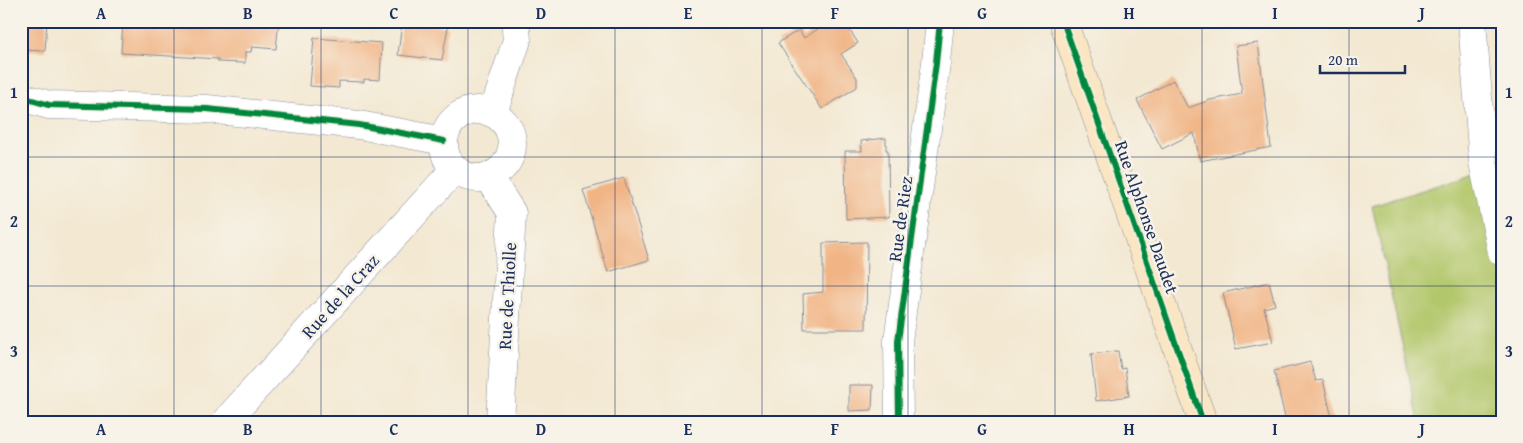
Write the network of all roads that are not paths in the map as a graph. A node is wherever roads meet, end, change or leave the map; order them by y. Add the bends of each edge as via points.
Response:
1 (515, 21) edge
2 (940, 21) edge
3 (1064, 21) edge
4 (1472, 21) edge
5 (21, 97) edge
6 (493, 113) junction
7 (444, 141) junction
8 (455, 169) junction
9 (488, 176) junction
10 (1502, 252) edge
11 (225, 422) edge
12 (500, 422) edge
13 (899, 422) edge
14 (1203, 422) edge

1 - 6 street via 517,40
2 - 13 street, Rue de Riez via 898,341
3 - 14 street, Rue Alphonse Daudet
4 - 10 street via 1483,162
5 - 7 street via 49,105 206,109 360,125
6 - 7 street via 472,110 461,114 447,130
6 - 9 street via 509,129 512,140 506,162
7 - 8 street via 444,151
8 - 9 street via 465,176
8 - 11 street, Rue de la Craz
9 - 12 street, Rue de Thiolle via 512,213

